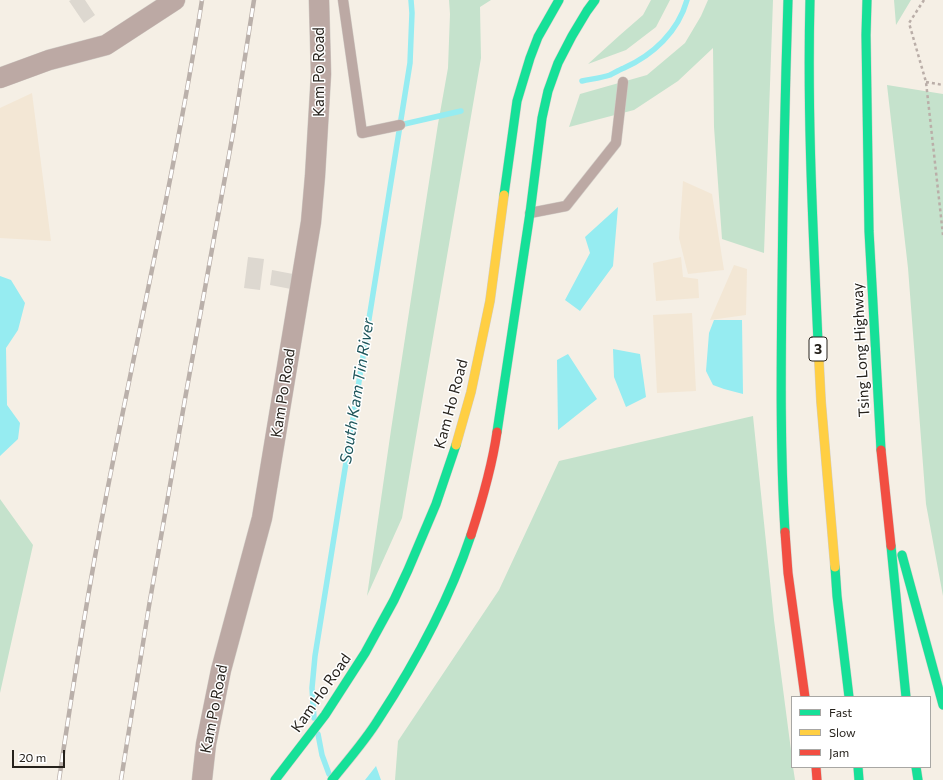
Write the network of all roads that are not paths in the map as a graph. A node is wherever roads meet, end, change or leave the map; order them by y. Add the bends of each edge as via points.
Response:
1 (175, 0) edge
2 (319, 0) edge
3 (343, 0) edge
4 (558, 0) edge
5 (595, 0) edge
6 (788, 0) edge
7 (810, 0) edge
8 (867, 0) edge
9 (0, 78) edge
10 (623, 82) dead end
11 (400, 125) dead end
12 (530, 212) junction
13 (882, 462) junction
14 (805, 696) edge
15 (849, 696) edge
16 (906, 696) edge
17 (943, 705) edge
18 (816, 768) edge
19 (858, 768) edge
20 (916, 768) edge
21 (202, 780) edge
22 (275, 780) edge
23 (332, 780) edge
24 (818, 780) edge
25 (860, 780) edge
26 (918, 780) edge

1 - 9 street via 106,45 49,60
2 - 21 street, Kam Po Road via 321,74 311,222 262,518 221,670 206,744
3 - 11 lane via 362,133
4 - 22 main road, Kam Ho Road via 535,44 517,101 490,301 471,392 439,497 394,600 365,653 325,715
5 - 12 main road via 558,63 548,91
6 - 14 main road via 781,386 783,502 788,573
7 - 15 main road, 3 via 811,181 821,401 837,596
8 - 13 main road, Tsing Long Highway via 869,231
10 - 12 lane via 616,143 566,206
12 - 23 main road via 494,447 478,516 453,583 422,647 378,720
13 - 16 main road, Tsing Long Highway
13 - 17 main road via 902,553
18 - 24 main road
19 - 25 main road
20 - 26 main road

